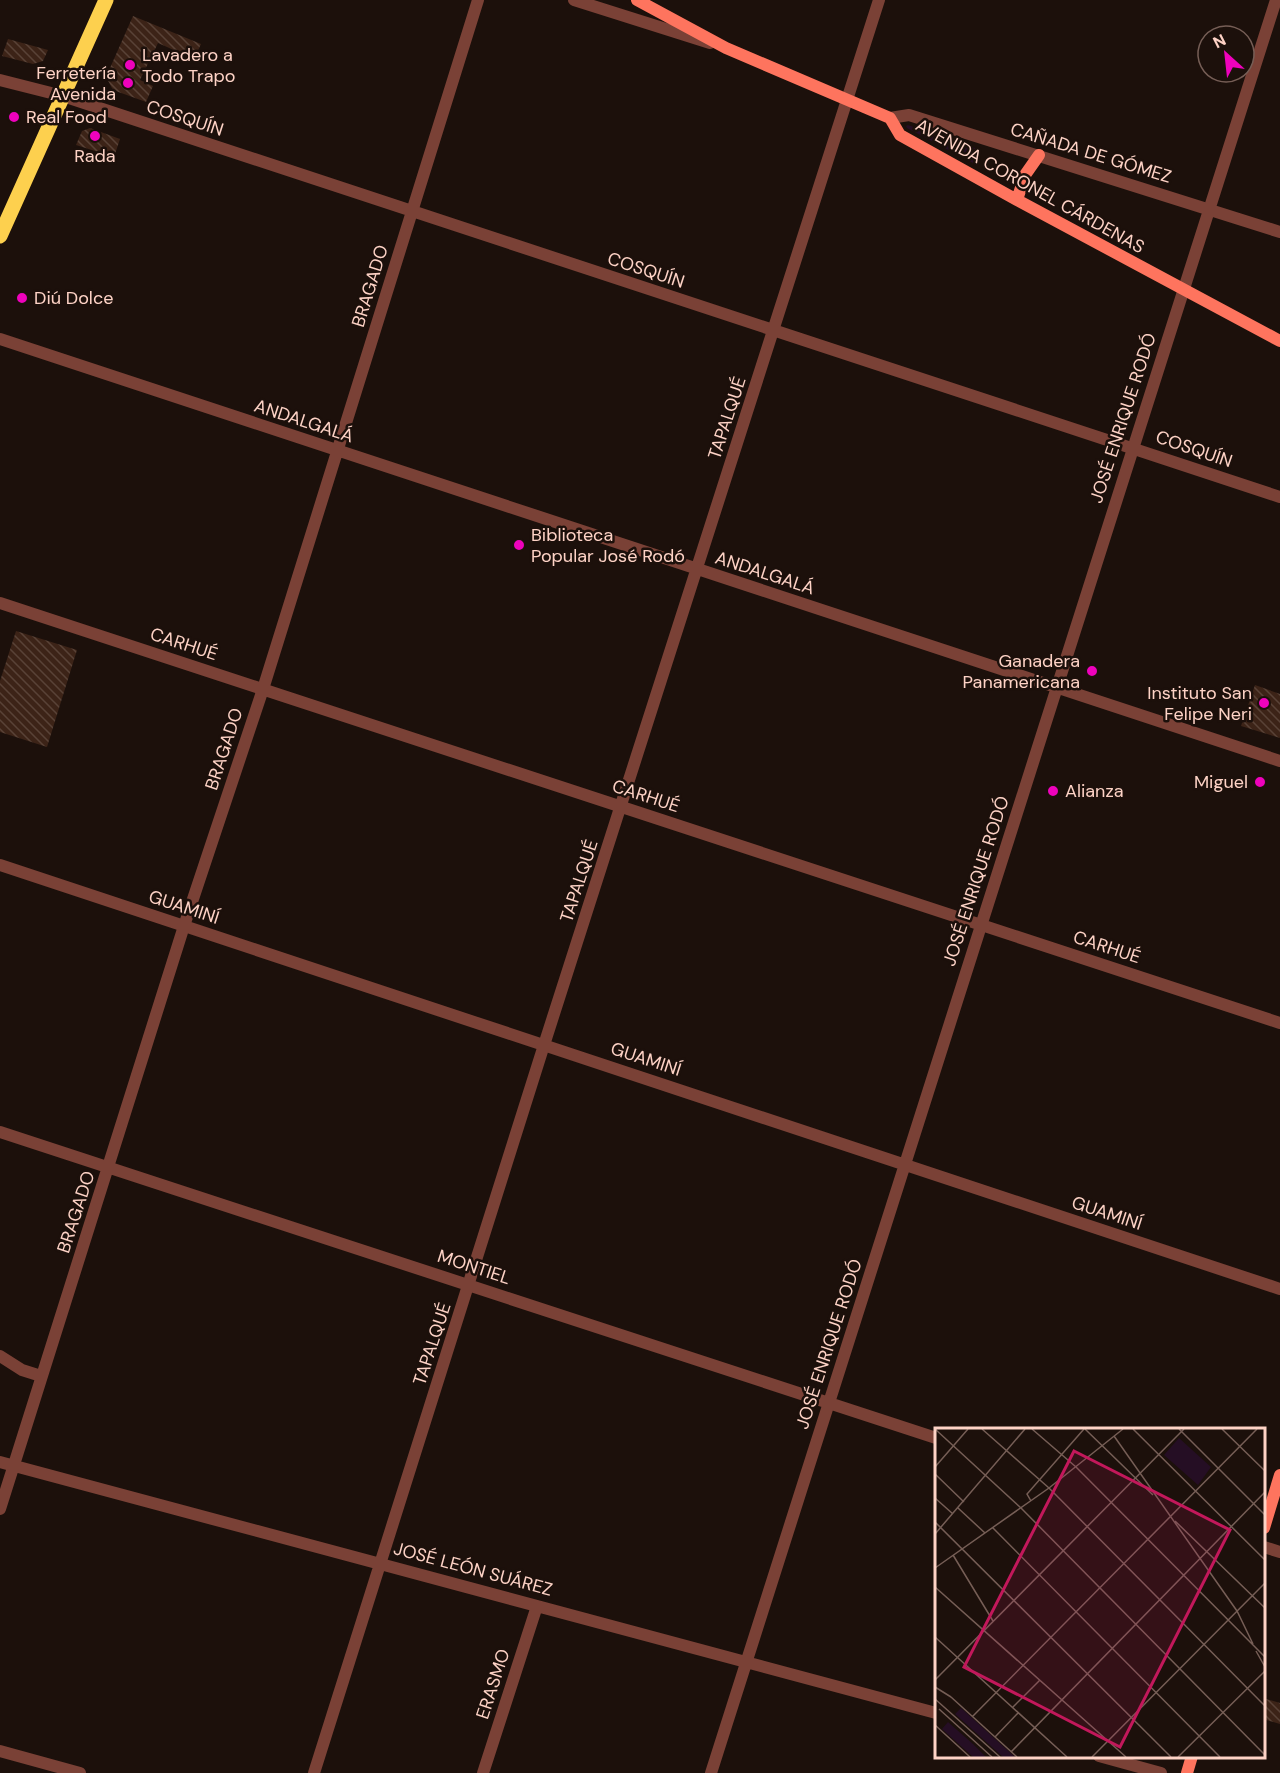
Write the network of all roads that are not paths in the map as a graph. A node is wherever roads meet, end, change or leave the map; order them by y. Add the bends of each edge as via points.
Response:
1 (106, 0) edge
2 (478, 0) edge
3 (573, 0) edge
4 (637, 0) edge
5 (879, 0) edge
6 (1276, 0) edge
7 (726, 48) junction
8 (0, 80) edge
9 (63, 96) junction
10 (848, 100) junction
11 (890, 118) junction
12 (1040, 155) junction
13 (1017, 200) junction
14 (1209, 208) junction
15 (412, 212) junction
16 (1280, 232) edge
17 (0, 236) edge
18 (1183, 290) junction
19 (773, 331) junction
20 (0, 339) edge
21 (1280, 341) edge
22 (1133, 447) junction
23 (337, 451) junction
24 (1280, 497) edge
25 (697, 570) junction
26 (0, 603) edge
27 (1057, 687) junction
28 (262, 689) junction
29 (1280, 761) edge
30 (622, 807) junction
31 (0, 865) edge
32 (982, 925) junction
33 (184, 926) junction
34 (1280, 1023) edge
35 (544, 1045) junction
36 (0, 1132) edge
37 (904, 1164) junction
38 (109, 1168) junction
39 (470, 1284) junction
40 (1280, 1289) edge
41 (0, 1356) edge
42 (41, 1376) junction
43 (830, 1403) junction
44 (935, 1438) edge
45 (0, 1462) edge
46 (14, 1466) junction
47 (1280, 1475) edge
48 (0, 1509) edge
49 (1265, 1522) edge
50 (1265, 1548) edge
51 (1280, 1552) edge
52 (381, 1563) junction
53 (537, 1606) junction
54 (746, 1663) junction
55 (935, 1713) edge
56 (0, 1751) edge
57 (1106, 1758) edge
58 (1191, 1758) edge
59 (80, 1773) edge
60 (314, 1773) edge
61 (483, 1773) edge
62 (711, 1773) edge
63 (1161, 1773) edge
64 (1186, 1773) edge

1 - 9 main road
2 - 15 street, BRAGADO
3 - 7 street
4 - 7 street, AVENIDA CORONEL CÁRDENAS
5 - 10 street, TAPALQUÉ
6 - 14 street, JOSÉ ENRIQUE RODÓ
7 - 10 street, AVENIDA CORONEL CÁRDENAS
8 - 9 street, COSQUÍN
9 - 15 street, COSQUÍN
9 - 17 main road
10 - 11 street, AVENIDA CORONEL CÁRDENAS
10 - 19 street, TAPALQUÉ
11 - 12 street, CAÑADA DE GÓMEZ via 909,115
11 - 13 street, AVENIDA CORONEL CÁRDENAS via 900,135
12 - 13 street via 1025,176
12 - 14 street, CAÑADA DE GÓMEZ
13 - 18 street, AVENIDA CORONEL CÁRDENAS
14 - 16 street, CAÑADA DE GÓMEZ
14 - 18 street, JOSÉ ENRIQUE RODÓ
15 - 19 street, COSQUÍN
15 - 23 street, BRAGADO
18 - 21 street, AVENIDA CORONEL CÁRDENAS
18 - 22 street, JOSÉ ENRIQUE RODÓ
19 - 22 street, COSQUÍN
19 - 25 street, TAPALQUÉ
20 - 23 street, ANDALGALÁ
22 - 24 street, COSQUÍN
22 - 27 street, JOSÉ ENRIQUE RODÓ
23 - 25 street, ANDALGALÁ
23 - 28 street, BRAGADO
25 - 27 street, ANDALGALÁ
25 - 30 street, TAPALQUÉ
26 - 28 street, CARHUÉ
27 - 29 street, ANDALGALÁ
27 - 32 street, JOSÉ ENRIQUE RODÓ
28 - 30 street, CARHUÉ
28 - 33 street, BRAGADO
30 - 32 street, CARHUÉ
30 - 35 street, TAPALQUÉ
31 - 33 street, GUAMINÍ
32 - 34 street, CARHUÉ
32 - 37 street, JOSÉ ENRIQUE RODÓ
33 - 35 street, GUAMINÍ
33 - 38 street, BRAGADO
35 - 37 street, GUAMINÍ
35 - 39 street, TAPALQUÉ
36 - 38 street, MONTIEL
37 - 40 street, GUAMINÍ
37 - 43 street, JOSÉ ENRIQUE RODÓ
38 - 39 street, MONTIEL
38 - 42 street, BRAGADO
39 - 43 street, MONTIEL
39 - 52 street, TAPALQUÉ
41 - 42 street
42 - 46 street, BRAGADO
43 - 44 street, MONTIEL
43 - 54 street, JOSÉ ENRIQUE RODÓ
45 - 46 street, JOSÉ LEÓN SUÁREZ
46 - 48 street, BRAGADO
46 - 52 street, JOSÉ LEÓN SUÁREZ
47 - 49 street
50 - 51 street
52 - 53 street, JOSÉ LEÓN SUÁREZ
52 - 60 street, TAPALQUÉ
53 - 54 street, JOSÉ LEÓN SUÁREZ
53 - 61 street, ERASMO
54 - 55 street, JOSÉ LEÓN SUÁREZ
54 - 62 street, JOSÉ ENRIQUE RODÓ
56 - 59 street
57 - 63 street
58 - 64 street

